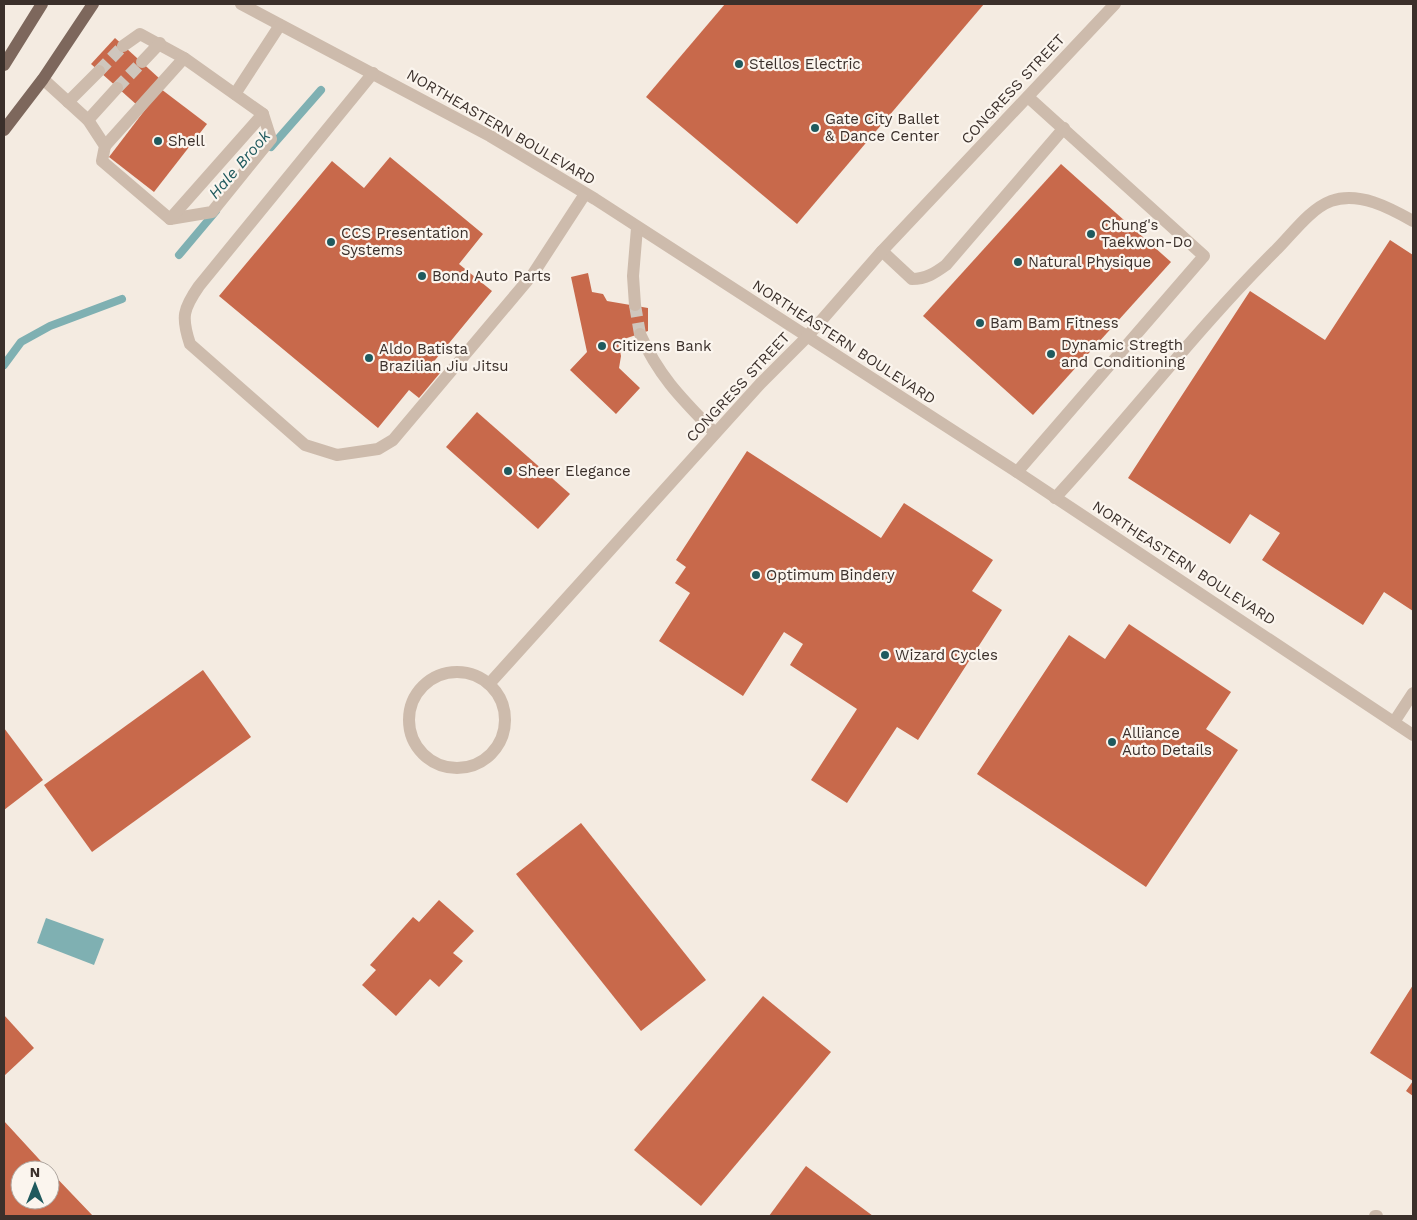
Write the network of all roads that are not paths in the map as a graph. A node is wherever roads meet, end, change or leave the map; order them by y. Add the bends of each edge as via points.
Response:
1 (42, 4) edge
2 (93, 4) edge
3 (241, 4) edge
4 (1115, 4) edge
5 (280, 25) junction
6 (160, 43) junction
7 (123, 46) tunnel mouth
8 (184, 58) junction
9 (142, 62) tunnel mouth
10 (4, 65) edge
11 (99, 70) tunnel mouth
12 (373, 73) junction
13 (43, 79) junction
14 (118, 88) tunnel mouth
15 (235, 94) junction
16 (1028, 97) junction
17 (68, 102) junction
18 (263, 114) junction
19 (88, 120) junction
20 (1064, 128) junction
21 (4, 130) edge
22 (104, 146) junction
23 (586, 194) junction
24 (170, 219) junction
25 (1413, 221) edge
26 (637, 228) junction
27 (882, 252) junction
28 (635, 305) tunnel mouth
29 (640, 334) tunnel mouth
30 (806, 338) junction
31 (715, 433) junction
32 (1017, 472) junction
33 (1055, 498) junction
34 (489, 684) junction
35 (1413, 693) edge
36 (1394, 722) junction
37 (1413, 735) edge

1 - 10 main road
2 - 13 main road
3 - 5 street, NORTHEASTERN BOULEVARD
4 - 16 street, CONGRESS STREET
5 - 12 street, NORTHEASTERN BOULEVARD
5 - 15 street
6 - 7 street via 140,34
6 - 8 street
6 - 9 street
8 - 15 street
8 - 22 street
11 - 17 street
12 - 23 street, NORTHEASTERN BOULEVARD via 490,136
12 - 23 street via 198,286 186,305 183,325 190,344 305,445 336,455 378,449 393,440 533,274
13 - 17 street
13 - 21 main road
14 - 19 street
15 - 18 street
16 - 20 street
16 - 27 street, CONGRESS STREET
17 - 19 street
18 - 24 street
18 - 24 street via 271,139 212,212
19 - 22 street
20 - 27 street via 937,272 912,279
20 - 32 street via 1204,256
22 - 24 street via 102,161
23 - 26 street, NORTHEASTERN BOULEVARD
25 - 33 street via 1389,208 1357,198 1332,201 1311,215 1248,277 1120,428
26 - 28 street via 633,276
26 - 30 street, NORTHEASTERN BOULEVARD
27 - 30 street, CONGRESS STREET
29 - 31 street via 652,361 671,388
30 - 31 street, CONGRESS STREET
30 - 32 street, NORTHEASTERN BOULEVARD
31 - 34 street, CONGRESS STREET
32 - 33 street, NORTHEASTERN BOULEVARD
33 - 36 street, NORTHEASTERN BOULEVARD
34 - 34 street via 457,671 436,676 420,688 410,706 408,720 411,735 423,754 442,766 457,768 474,765 492,752 502,737 504,714 499,697
35 - 36 street
36 - 37 street, NORTHEASTERN BOULEVARD

